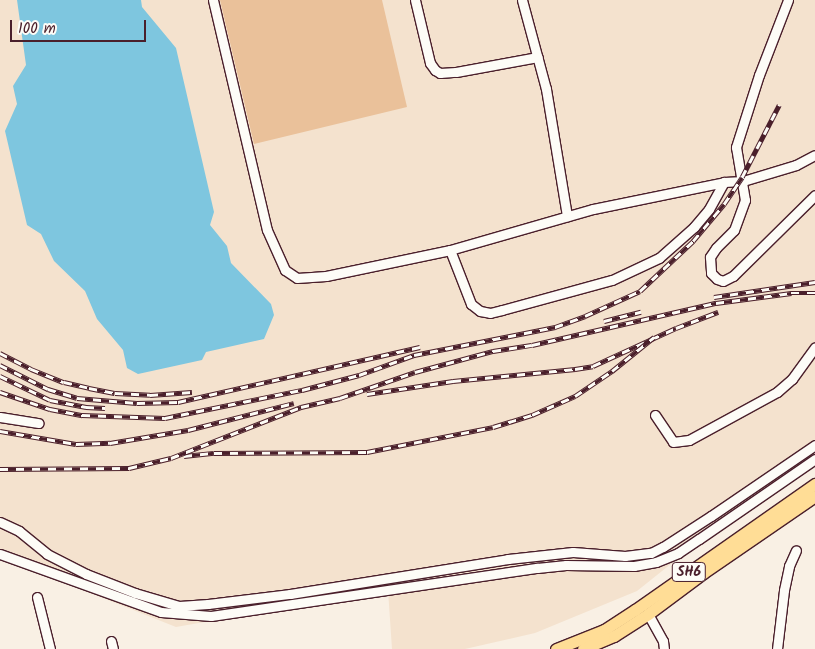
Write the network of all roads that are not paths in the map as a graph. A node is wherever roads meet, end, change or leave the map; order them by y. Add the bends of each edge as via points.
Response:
1 (213, 0) edge
2 (415, 0) edge
3 (522, 0) edge
4 (788, 0) edge
5 (538, 57) junction
6 (815, 155) edge
7 (743, 181) junction
8 (724, 182) junction
9 (815, 195) edge
10 (567, 216) junction
11 (450, 250) junction
12 (815, 346) edge
13 (655, 415) dead end
14 (0, 417) edge
15 (39, 423) dead end
16 (815, 444) edge
17 (815, 459) edge
18 (815, 484) edge
19 (815, 496) edge
20 (0, 522) edge
21 (796, 550) dead end
22 (0, 554) edge
23 (630, 556) junction
24 (634, 566) junction
25 (37, 597) dead end
26 (208, 604) junction
27 (648, 614) junction
28 (212, 616) junction
29 (50, 649) edge
30 (556, 649) edge
31 (582, 649) edge
32 (664, 649) edge
33 (777, 649) edge

1 - 11 street via 267,230 291,276 305,279
2 - 5 street via 430,63 440,73
3 - 5 street
4 - 7 street via 736,147
5 - 10 street
6 - 7 street via 796,165
7 - 8 street
7 - 9 street via 746,193 740,218 710,258 711,272 723,281 733,276
8 - 10 street
8 - 11 street via 709,210 694,228 659,258 612,280 490,313 471,304
10 - 11 street
12 - 13 street via 792,380 777,392 689,440 673,442
14 - 15 street
16 - 23 street via 664,547
17 - 24 street via 678,553
18 - 30 main road, SH6 via 604,630
19 - 27 main road, SH6
20 - 26 street via 19,531 47,554 94,577 179,606
21 - 33 street via 783,598
22 - 28 street via 161,612
23 - 24 street
23 - 26 street via 572,552 517,558
24 - 28 street via 537,568
25 - 29 street
26 - 28 street
27 - 31 main road, SH6 via 614,636
27 - 32 street

